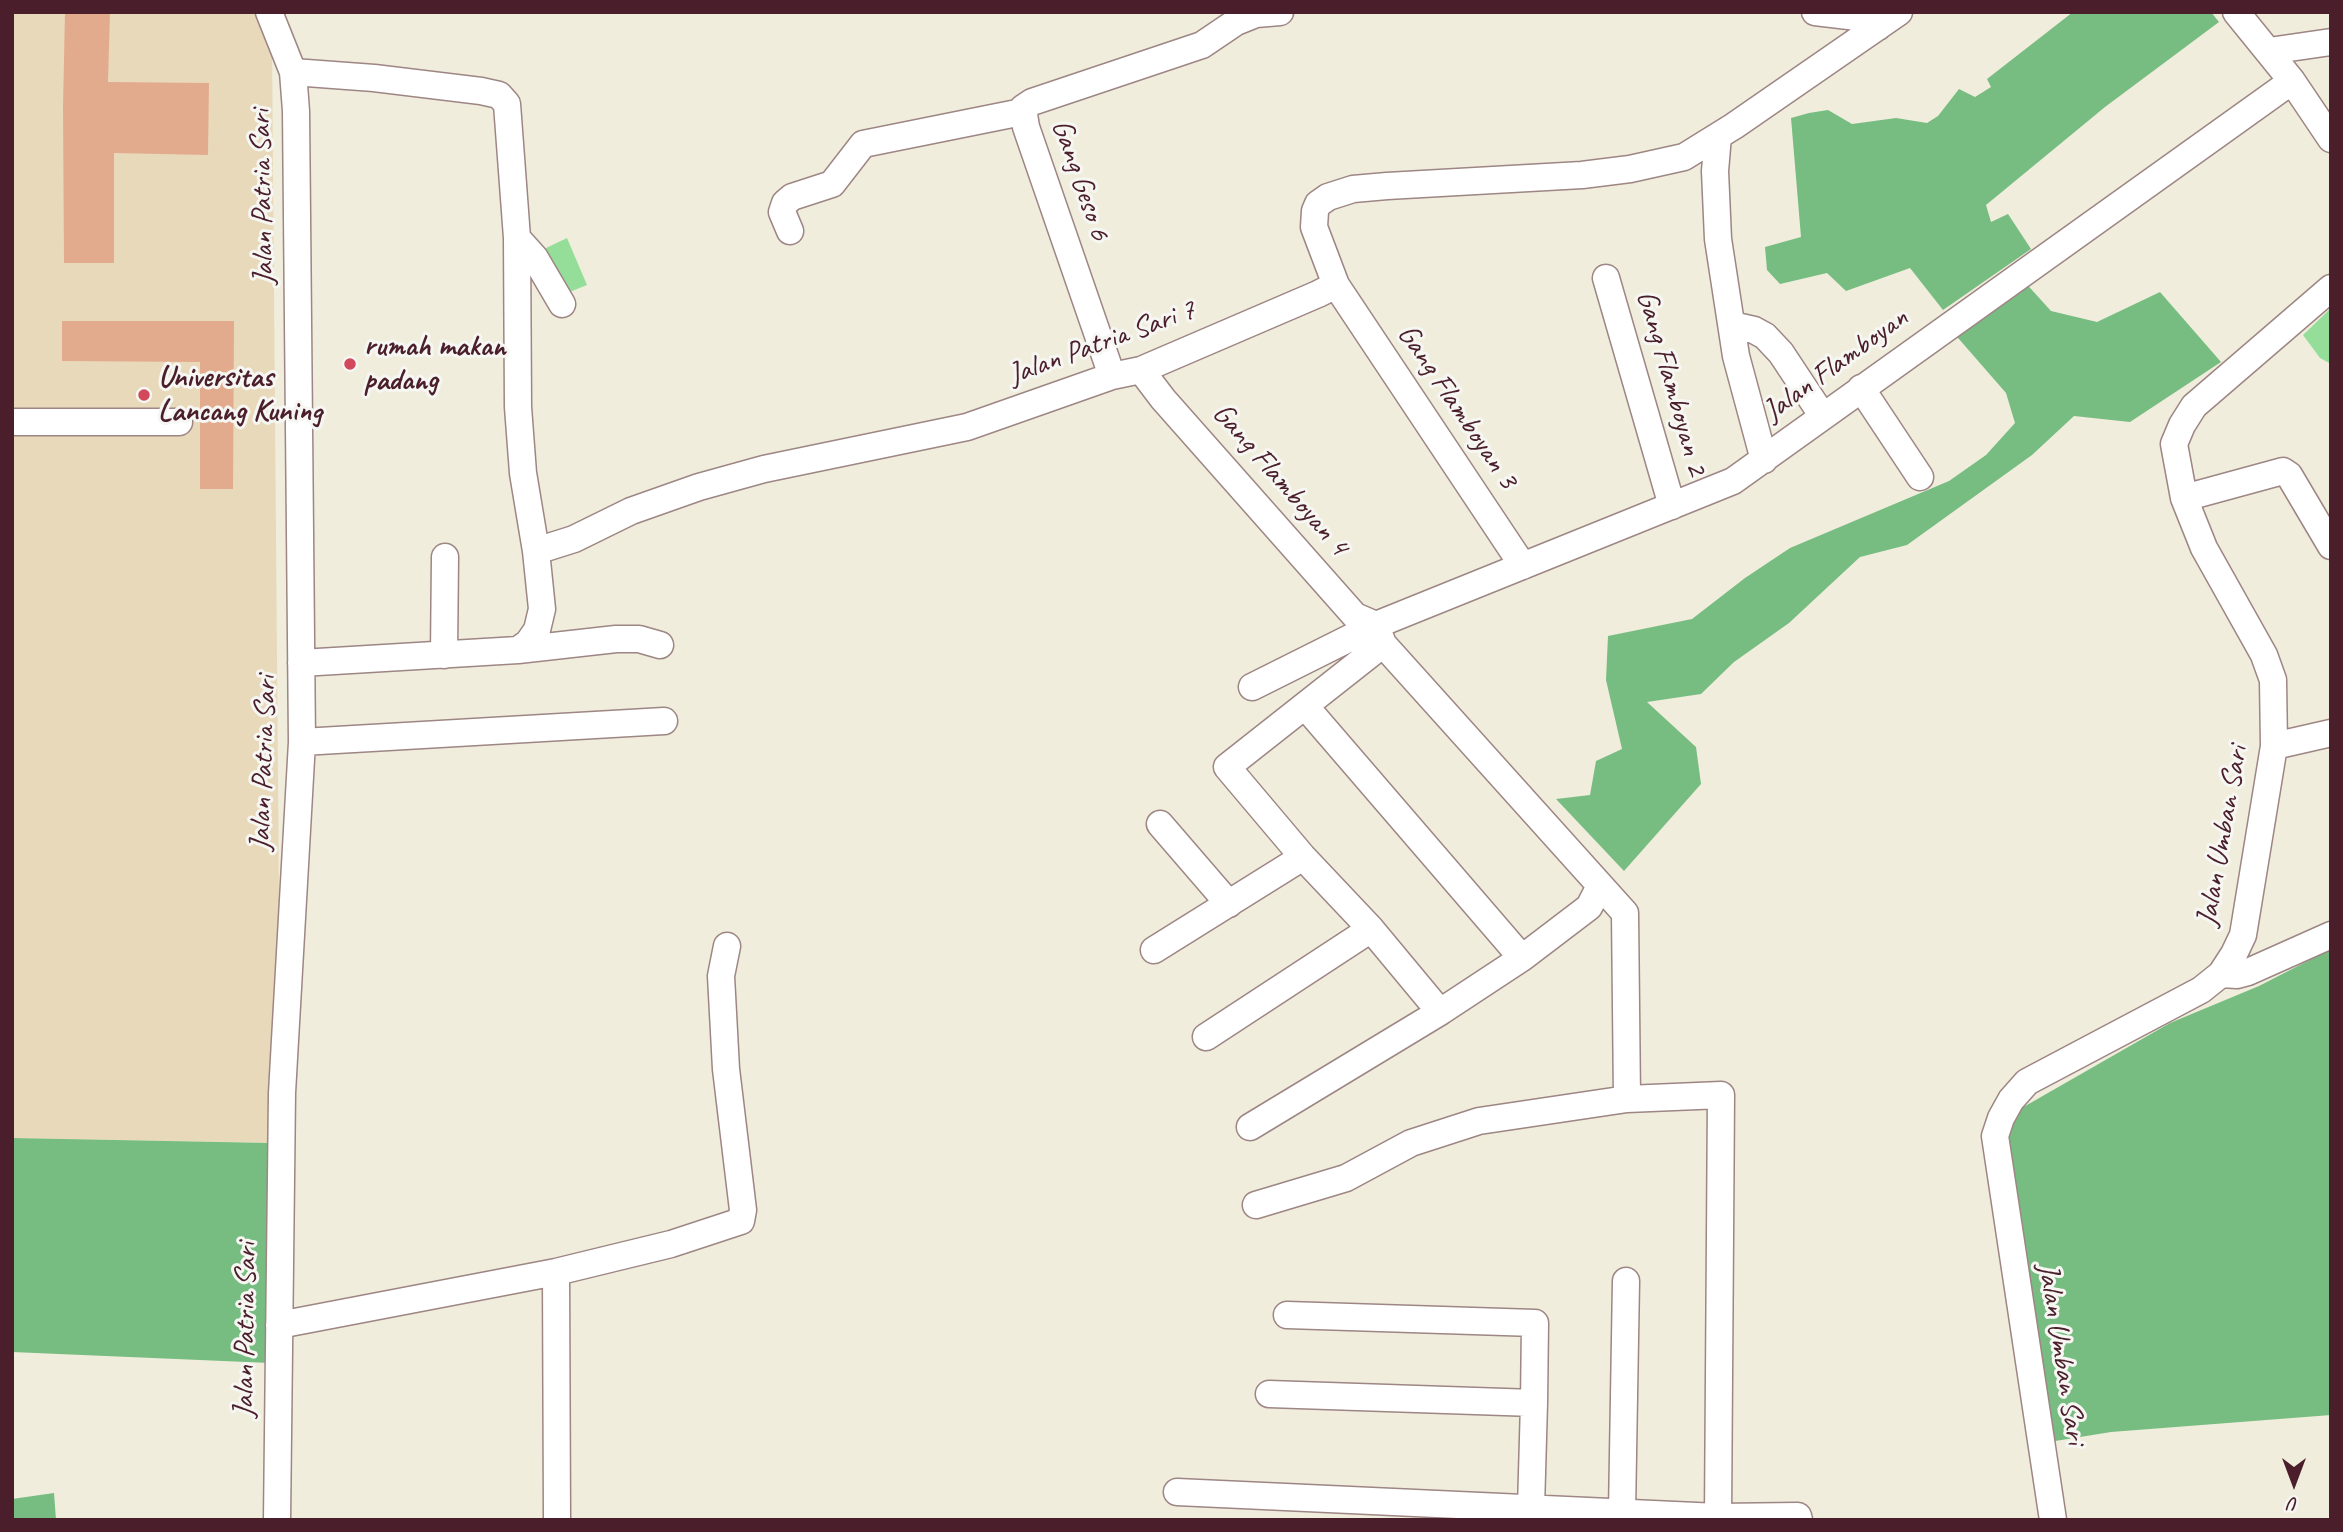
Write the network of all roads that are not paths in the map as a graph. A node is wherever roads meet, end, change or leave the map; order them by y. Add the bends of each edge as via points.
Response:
1 (269, 12) edge
2 (1280, 12) edge
3 (1815, 12) edge
4 (2236, 12) edge
5 (1235, 17) edge
6 (1888, 20) edge
7 (2331, 42) edge
8 (2269, 51) junction
9 (293, 72) junction
10 (2292, 81) junction
11 (1022, 112) junction
12 (1718, 136) junction
13 (2331, 139) edge
14 (790, 231) dead end
15 (517, 238) junction
16 (1606, 278) dead end
17 (1336, 285) junction
18 (2331, 288) edge
19 (562, 304) dead end
20 (1732, 325) junction
21 (1142, 370) junction
22 (1112, 376) junction
23 (1861, 388) junction
24 (1822, 415) junction
25 (12, 422) edge
26 (179, 422) dead end
27 (1763, 460) junction
28 (1920, 477) dead end
29 (2184, 498) junction
30 (1672, 506) junction
31 (2331, 546) edge
32 (536, 551) junction
33 (445, 557) dead end
34 (1523, 566) junction
35 (1380, 635) junction
36 (660, 645) dead end
37 (518, 650) junction
38 (444, 655) junction
39 (300, 663) junction
40 (1252, 687) dead end
41 (1305, 706) junction
42 (664, 721) dead end
43 (2331, 733) edge
44 (302, 742) junction
45 (2274, 746) junction
46 (1160, 824) dead end
47 (1303, 858) junction
48 (1601, 886) junction
49 (1229, 904) junction
50 (1371, 929) junction
51 (2331, 935) edge
52 (727, 946) dead end
53 (1154, 950) dead end
54 (1522, 958) junction
55 (2221, 974) junction
56 (1440, 1012) junction
57 (1206, 1037) dead end
58 (1627, 1099) junction
59 (1250, 1127) dead end
60 (1256, 1205) dead end
61 (556, 1272) junction
62 (1626, 1281) dead end
63 (1287, 1315) dead end
64 (279, 1325) junction
65 (1269, 1394) dead end
66 (1534, 1402) junction
67 (1177, 1492) dead end
68 (1531, 1508) junction
69 (1622, 1512) junction
70 (1717, 1517) junction
71 (277, 1520) edge
72 (557, 1520) edge
73 (1799, 1520) edge
74 (2053, 1520) edge

1 - 9 street, Jalan Patria Sari
2 - 5 street, Gang Geso 6
3 - 6 street
4 - 8 street
5 - 11 street, Gang Geso 6 via 1202,45 1032,102
6 - 12 street
7 - 8 street
8 - 10 street
9 - 15 street via 499,95 507,104
9 - 39 street, Jalan Patria Sari
10 - 13 street
10 - 23 street, Jalan Flamboyan
11 - 14 street via 863,144 832,184 785,203 782,212
11 - 22 street, Gang Geso 6
12 - 17 street via 1684,157 1630,169 1353,189 1328,197 1318,204 1314,228
12 - 20 street via 1718,239
15 - 19 street via 535,258
15 - 32 street via 518,407
16 - 30 street, Gang Flamboyan 2
17 - 21 street, Jalan Patria Sari 7
17 - 34 street, Gang Flamboyan 3
18 - 29 street, Jalan Umban Sari via 2194,406 2174,444
20 - 24 street via 1765,336
20 - 27 street
21 - 22 street, Jalan Patria Sari 7
21 - 35 street, Gang Flamboyan 4 via 1355,615
22 - 32 street, Jalan Patria Sari 7 via 967,427 699,486
23 - 24 street, Jalan Flamboyan
23 - 28 street
24 - 27 street, Jalan Flamboyan
25 - 26 street
27 - 30 street, Jalan Flamboyan via 1733,481
29 - 31 street via 2283,471
29 - 45 street, Jalan Umban Sari via 2204,548 2273,680
30 - 34 street, Jalan Flamboyan
32 - 37 street via 542,609 537,630
33 - 38 street
34 - 35 street, Jalan Flamboyan
35 - 40 street
35 - 41 street
35 - 48 street, Gang Flamboyan 4
36 - 37 street via 616,639
37 - 38 street
38 - 39 street
39 - 44 street, Jalan Patria Sari
41 - 47 street via 1227,767
41 - 54 street
42 - 44 street
43 - 45 street
44 - 64 street, Jalan Patria Sari via 282,1093
45 - 55 street, Jalan Umban Sari via 2242,935
46 - 49 street
47 - 49 street
47 - 50 street
48 - 54 street via 1589,907
48 - 58 street, Gang Flamboyan 4 via 1625,913
49 - 53 street
50 - 56 street
50 - 57 street
51 - 55 street via 2248,972
52 - 61 street via 721,976 726,1069 743,1216 737,1224 671,1244
54 - 56 street
55 - 74 street, Jalan Umban Sari via 2178,1003 2027,1082 2011,1100 1995,1136
56 - 59 street
58 - 60 street via 1479,1121 1411,1143 1346,1178
58 - 70 street via 1721,1095
61 - 64 street
61 - 72 street
62 - 69 street
63 - 66 street via 1535,1322
64 - 71 street, Jalan Patria Sari
65 - 66 street
66 - 68 street
67 - 68 street
68 - 69 street
69 - 70 street
70 - 73 street via 1798,1516

